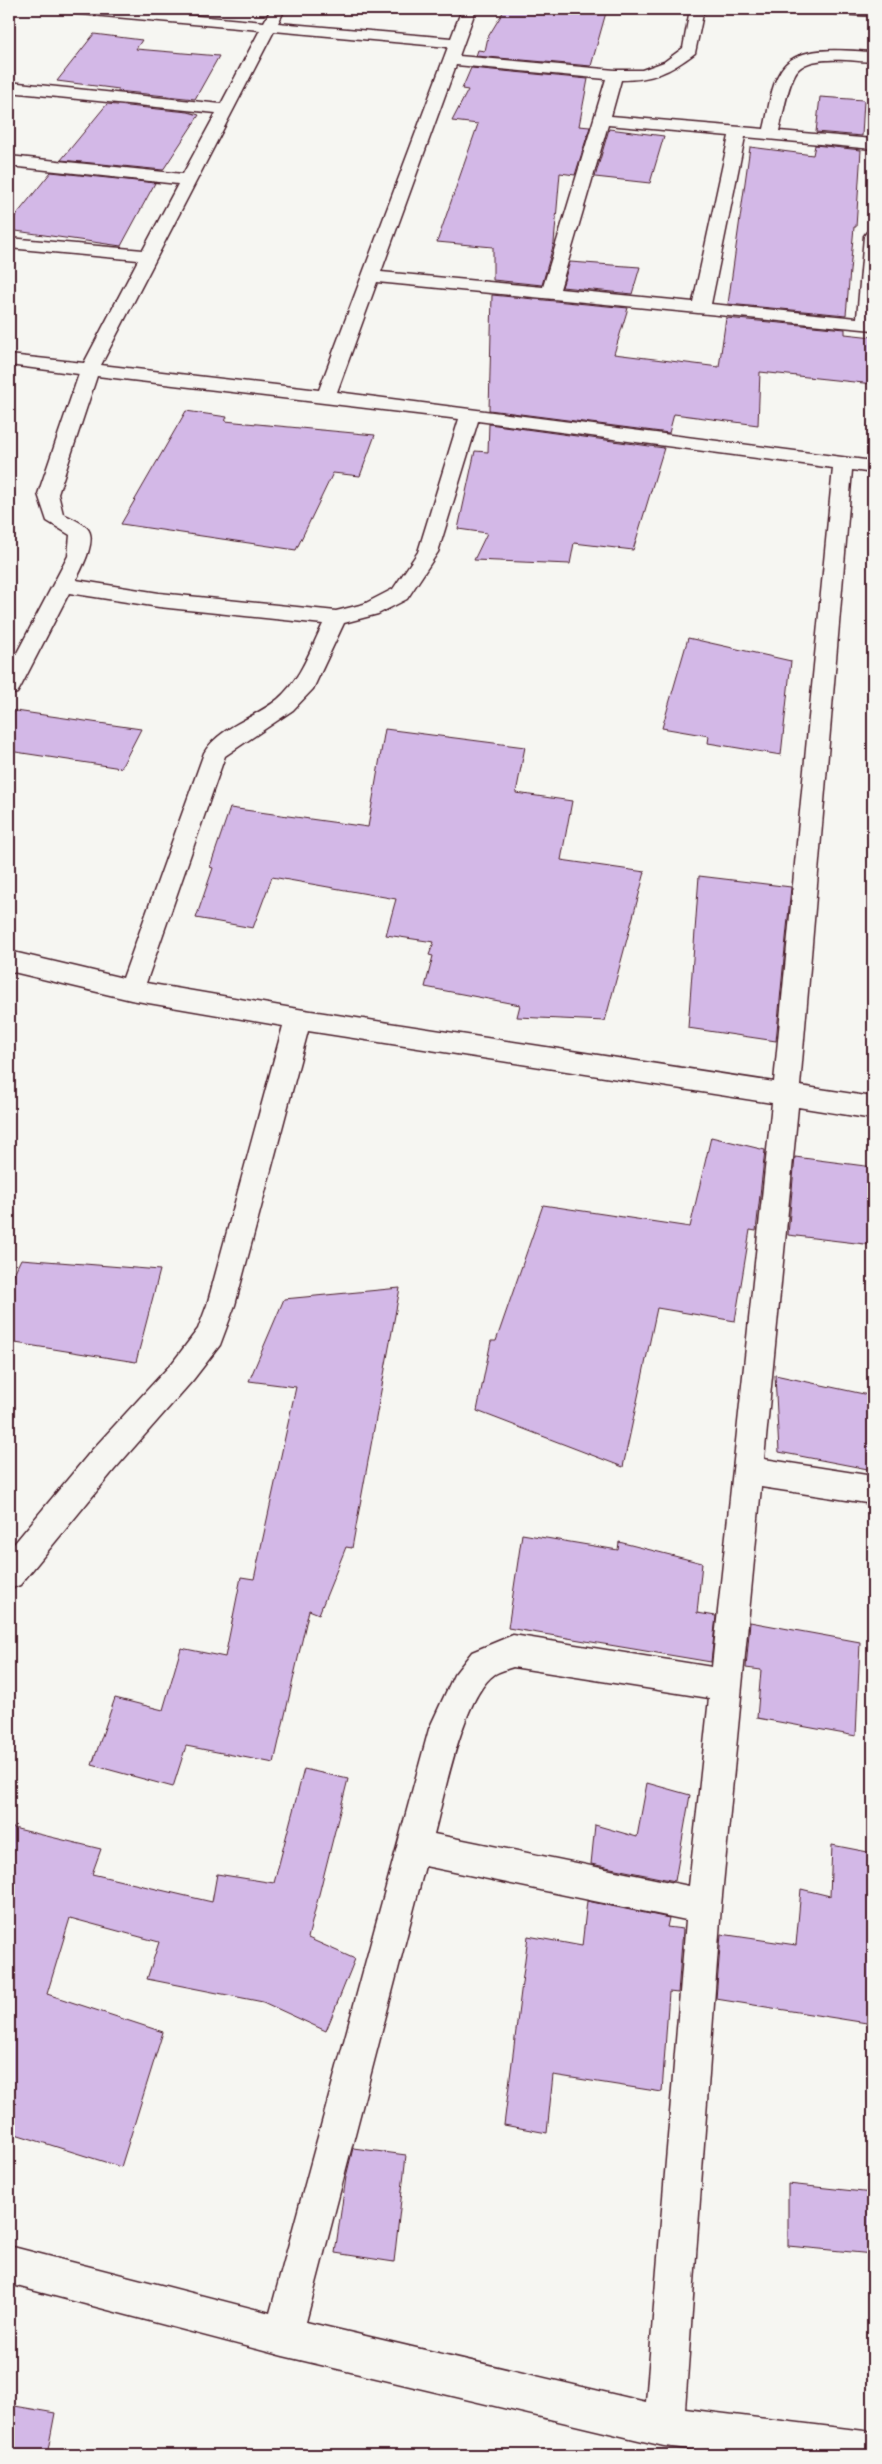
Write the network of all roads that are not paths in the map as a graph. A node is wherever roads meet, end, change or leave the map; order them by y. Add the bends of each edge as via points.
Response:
1 (70, 9) edge
2 (278, 9) edge
3 (469, 9) edge
4 (697, 9) edge
5 (824, 9) edge
6 (873, 12) edge
7 (270, 27) junction
8 (456, 44) junction
9 (873, 57) edge
10 (450, 60) junction
11 (615, 75) junction
12 (9, 87) edge
13 (227, 109) junction
14 (602, 120) junction
15 (738, 132) junction
16 (770, 135) junction
17 (873, 144) edge
18 (9, 162) edge
19 (189, 180) junction
20 (873, 236) edge
21 (9, 243) edge
22 (150, 256) junction
23 (371, 276) junction
24 (550, 294) junction
25 (701, 308) junction
26 (869, 324) edge
27 (9, 360) edge
28 (90, 369) junction
29 (326, 396) junction
30 (470, 415) junction
31 (844, 462) junction
32 (873, 466) edge
33 (63, 585) junction
34 (336, 618) junction
35 (9, 688) edge
36 (9, 961) edge
37 (131, 990) junction
38 (298, 1020) junction
39 (786, 1094) junction
40 (873, 1108) edge
41 (747, 1471) junction
42 (873, 1490) edge
43 (9, 1574) edge
44 (725, 1685) junction
45 (414, 1847) junction
46 (704, 1906) junction
47 (9, 2265) edge
48 (283, 2336) junction
49 (664, 2426) junction
50 (873, 2452) edge

1 - 7 street
2 - 7 street
3 - 8 street
4 - 11 street via 690,50 669,65 644,75
5 - 6 street
7 - 8 street
7 - 13 street
8 - 10 street
9 - 16 street via 804,58 789,69
10 - 11 street
10 - 23 street
11 - 14 street
12 - 13 street
13 - 19 street
14 - 15 street
14 - 24 street
15 - 16 street
15 - 25 street
16 - 17 street
18 - 19 street
19 - 22 street
20 - 26 street
21 - 22 street
22 - 28 street
23 - 24 street
23 - 29 street
24 - 25 street
25 - 26 street
27 - 28 street
28 - 29 street
28 - 33 street via 48,494 54,517 80,532 78,556
29 - 30 street
30 - 31 street
30 - 34 street via 428,552 400,594 371,609
31 - 32 street
31 - 39 street
33 - 34 street via 159,600
33 - 35 street
34 - 37 street via 305,684 285,705 215,753
36 - 37 street
37 - 38 street
38 - 39 street
38 - 43 street via 210,1336
39 - 40 street
39 - 41 street
41 - 42 street
41 - 44 street
44 - 45 street via 513,1651 483,1663 465,1686 444,1729
44 - 46 street
45 - 46 street
45 - 48 street
46 - 49 street
47 - 48 street
48 - 49 street
49 - 50 street

